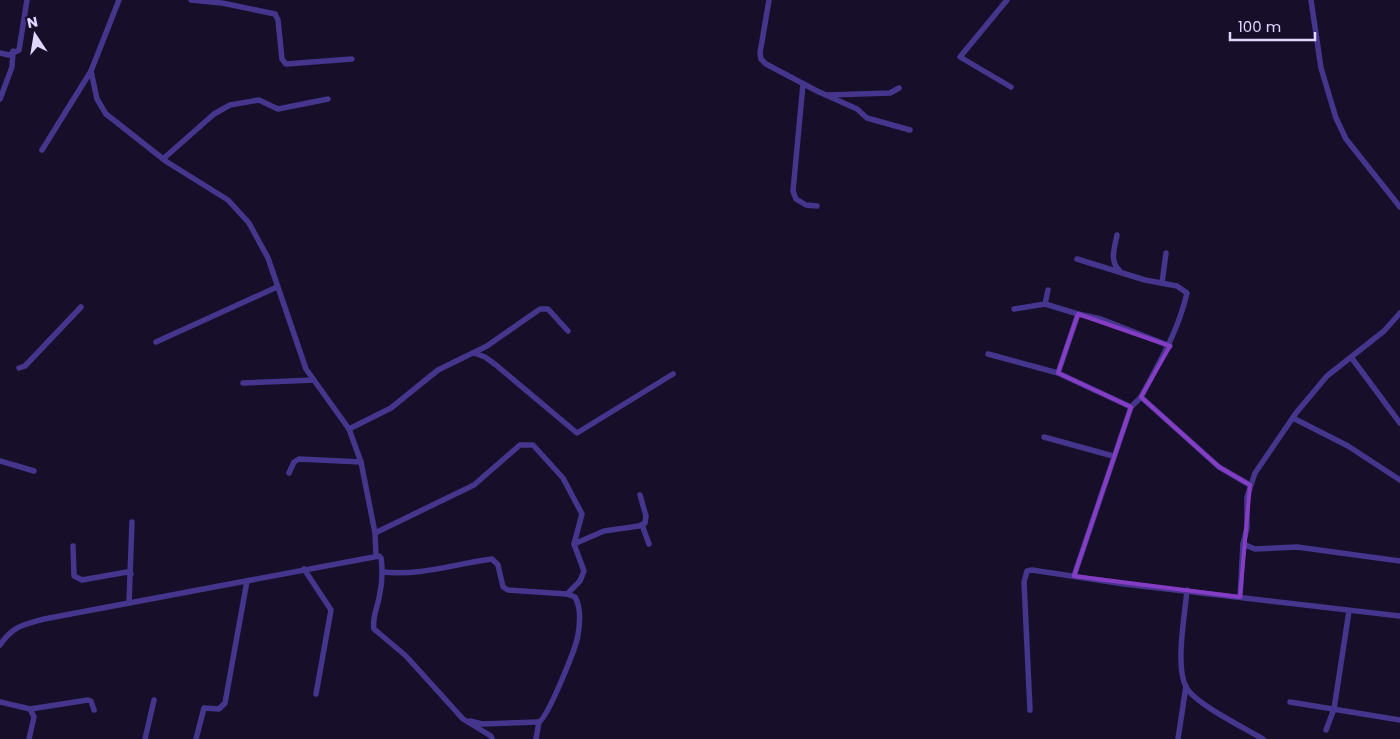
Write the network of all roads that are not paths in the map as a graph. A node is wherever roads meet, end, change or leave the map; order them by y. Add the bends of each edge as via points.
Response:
1 (27, 0) edge
2 (119, 0) edge
3 (191, 0) edge
4 (769, 0) edge
5 (1008, 0) edge
6 (1311, 0) edge
7 (223, 2) edge
8 (13, 51) junction
9 (0, 53) edge
10 (352, 59) dead end
11 (90, 71) junction
12 (802, 84) junction
13 (1011, 87) dead end
14 (899, 88) dead end
15 (826, 96) junction
16 (0, 99) edge
17 (328, 100) dead end
18 (910, 130) dead end
19 (42, 150) dead end
20 (162, 158) junction
21 (817, 206) dead end
22 (1400, 207) edge
23 (1117, 235) dead end
24 (1166, 253) dead end
25 (1077, 259) dead end
26 (1120, 271) junction
27 (1162, 283) junction
28 (277, 287) junction
29 (1048, 290) dead end
30 (1045, 304) junction
31 (81, 308) dead end
32 (1014, 309) dead end
33 (1400, 313) edge
34 (1078, 314) junction
35 (568, 332) dead end
36 (156, 342) dead end
37 (1170, 346) junction
38 (474, 353) junction
39 (988, 354) dead end
40 (1351, 357) junction
41 (19, 368) dead end
42 (1058, 372) junction
43 (673, 374) dead end
44 (314, 380) junction
45 (243, 383) dead end
46 (1141, 397) junction
47 (1131, 407) junction
48 (1293, 418) junction
49 (1400, 423) edge
50 (349, 429) junction
51 (1044, 438) dead end
52 (1113, 456) junction
53 (0, 461) edge
54 (361, 462) junction
55 (34, 471) dead end
56 (289, 473) dead end
57 (1400, 480) edge
58 (1250, 485) junction
59 (640, 495) dead end
60 (132, 522) dead end
61 (642, 524) junction
62 (375, 533) junction
63 (574, 544) junction
64 (649, 544) dead end
65 (1243, 544) junction
66 (73, 546) dead end
67 (376, 556) junction
68 (1400, 560) edge
69 (304, 570) junction
70 (382, 572) junction
71 (131, 574) junction
72 (1074, 576) junction
73 (247, 581) junction
74 (1187, 590) junction
75 (567, 594) junction
76 (1240, 597) junction
77 (129, 603) junction
78 (1349, 611) junction
79 (1400, 616) edge
80 (0, 645) edge
81 (1186, 686) junction
82 (316, 694) dead end
83 (154, 700) dead end
84 (0, 702) edge
85 (1290, 702) dead end
86 (30, 709) junction
87 (1334, 709) junction
88 (94, 710) dead end
89 (1030, 710) dead end
90 (463, 719) junction
91 (1400, 720) edge
92 (539, 722) junction
93 (1326, 730) dead end
94 (29, 739) edge
95 (145, 739) edge
96 (196, 739) edge
97 (492, 739) edge
98 (536, 739) edge
99 (1178, 739) edge
100 (1263, 739) edge

1 - 8 street via 19,50
2 - 11 street
3 - 7 street
4 - 12 street via 761,60
5 - 13 street via 960,57
6 - 22 street via 1321,68 1336,118 1346,139
7 - 10 street via 275,14 282,59 286,64
8 - 9 street via 9,55
8 - 16 street via 12,67
11 - 19 street
11 - 20 street via 97,99 106,114
12 - 15 street
12 - 21 street via 793,191 796,199 806,205
14 - 15 street via 890,93
15 - 18 street via 857,109 867,118
17 - 20 street via 278,108 259,100 230,105 214,114
20 - 28 street via 218,192 239,210 268,258
23 - 26 street via 1113,261
24 - 27 street
25 - 26 street
26 - 27 street
27 - 37 street via 1177,286 1187,293
28 - 36 street
28 - 44 street via 302,360
29 - 30 street
30 - 32 street
30 - 34 street
31 - 41 street via 25,366
33 - 40 street via 1384,331
34 - 37 street via 1101,319
34 - 42 street
35 - 38 street via 548,309 540,309
37 - 46 street
38 - 43 street via 496,365 577,433
38 - 50 street via 438,370 391,408
39 - 42 street
40 - 48 street via 1327,376
40 - 49 street
42 - 47 street
44 - 45 street
44 - 50 street
46 - 47 street
46 - 58 street via 1218,467
47 - 52 street
48 - 57 street via 1348,446
48 - 58 street via 1260,464
50 - 54 street
51 - 52 street
52 - 72 street
53 - 55 street
54 - 56 street via 299,459
54 - 62 street
58 - 65 street
59 - 61 street via 646,516
60 - 71 street
61 - 63 street via 604,531
61 - 64 street
62 - 63 street via 474,485 520,445 527,444 533,445 563,478 580,508 582,522
62 - 67 street
63 - 75 street via 584,570 580,581
65 - 68 street via 1255,549 1297,546 1335,554 1352,552
65 - 76 street
66 - 71 street via 74,576 77,578
67 - 69 street
67 - 70 street via 381,558
69 - 73 street
69 - 82 street via 331,614
70 - 75 street via 406,575 492,559 498,565 503,587 508,590
70 - 90 street via 374,629 406,656
71 - 77 street
72 - 74 street
72 - 89 street via 1032,570 1024,575
73 - 77 street
73 - 96 street via 225,703 219,709 204,708
74 - 76 street
74 - 81 street via 1182,652
75 - 92 street via 577,600 578,635 552,702
76 - 78 street
77 - 80 street via 21,626 9,632
78 - 79 street
78 - 87 street
81 - 99 street
81 - 100 street via 1192,695
83 - 95 street
84 - 86 street
85 - 87 street
86 - 88 street via 88,700
86 - 94 street via 34,717
87 - 91 street
87 - 93 street
90 - 92 street via 482,724
90 - 97 street
92 - 98 street

